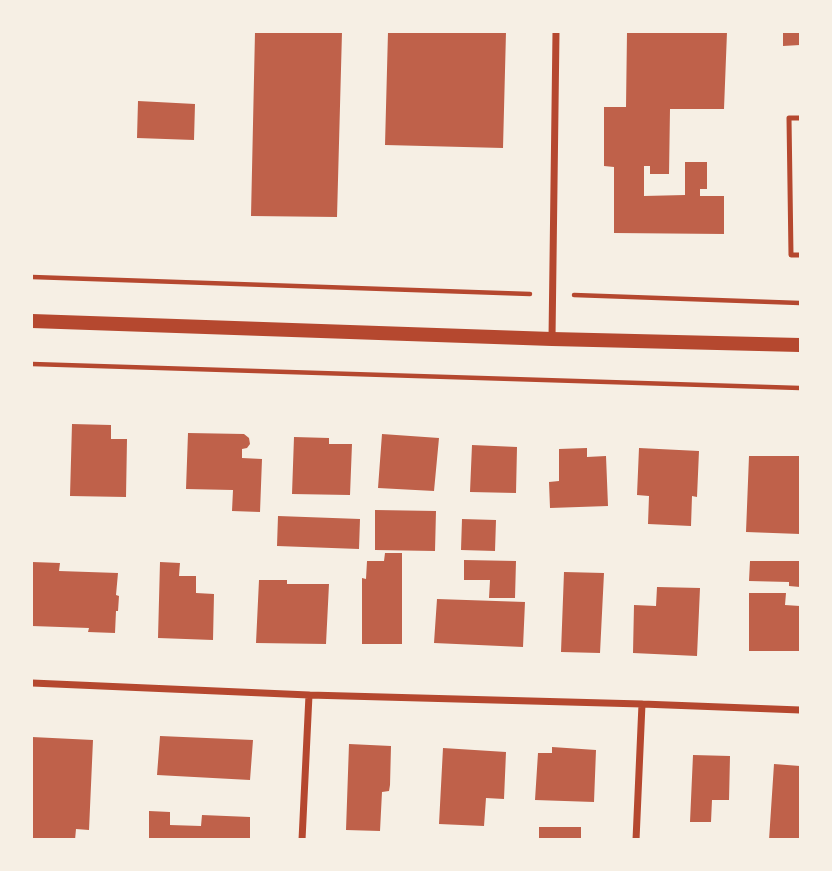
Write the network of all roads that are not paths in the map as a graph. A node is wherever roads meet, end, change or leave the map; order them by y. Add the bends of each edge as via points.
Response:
1 (556, 32) edge
2 (800, 118) edge
3 (800, 255) edge
4 (32, 321) edge
5 (552, 339) junction
6 (800, 345) edge
7 (32, 683) edge
8 (309, 695) junction
9 (642, 704) junction
10 (800, 710) edge
11 (302, 839) edge
12 (636, 839) edge

1 - 5 street
2 - 3 lane via 789,118 791,255
4 - 5 main road
5 - 6 main road
7 - 8 street
8 - 9 street
8 - 11 street
9 - 10 street
9 - 12 street

